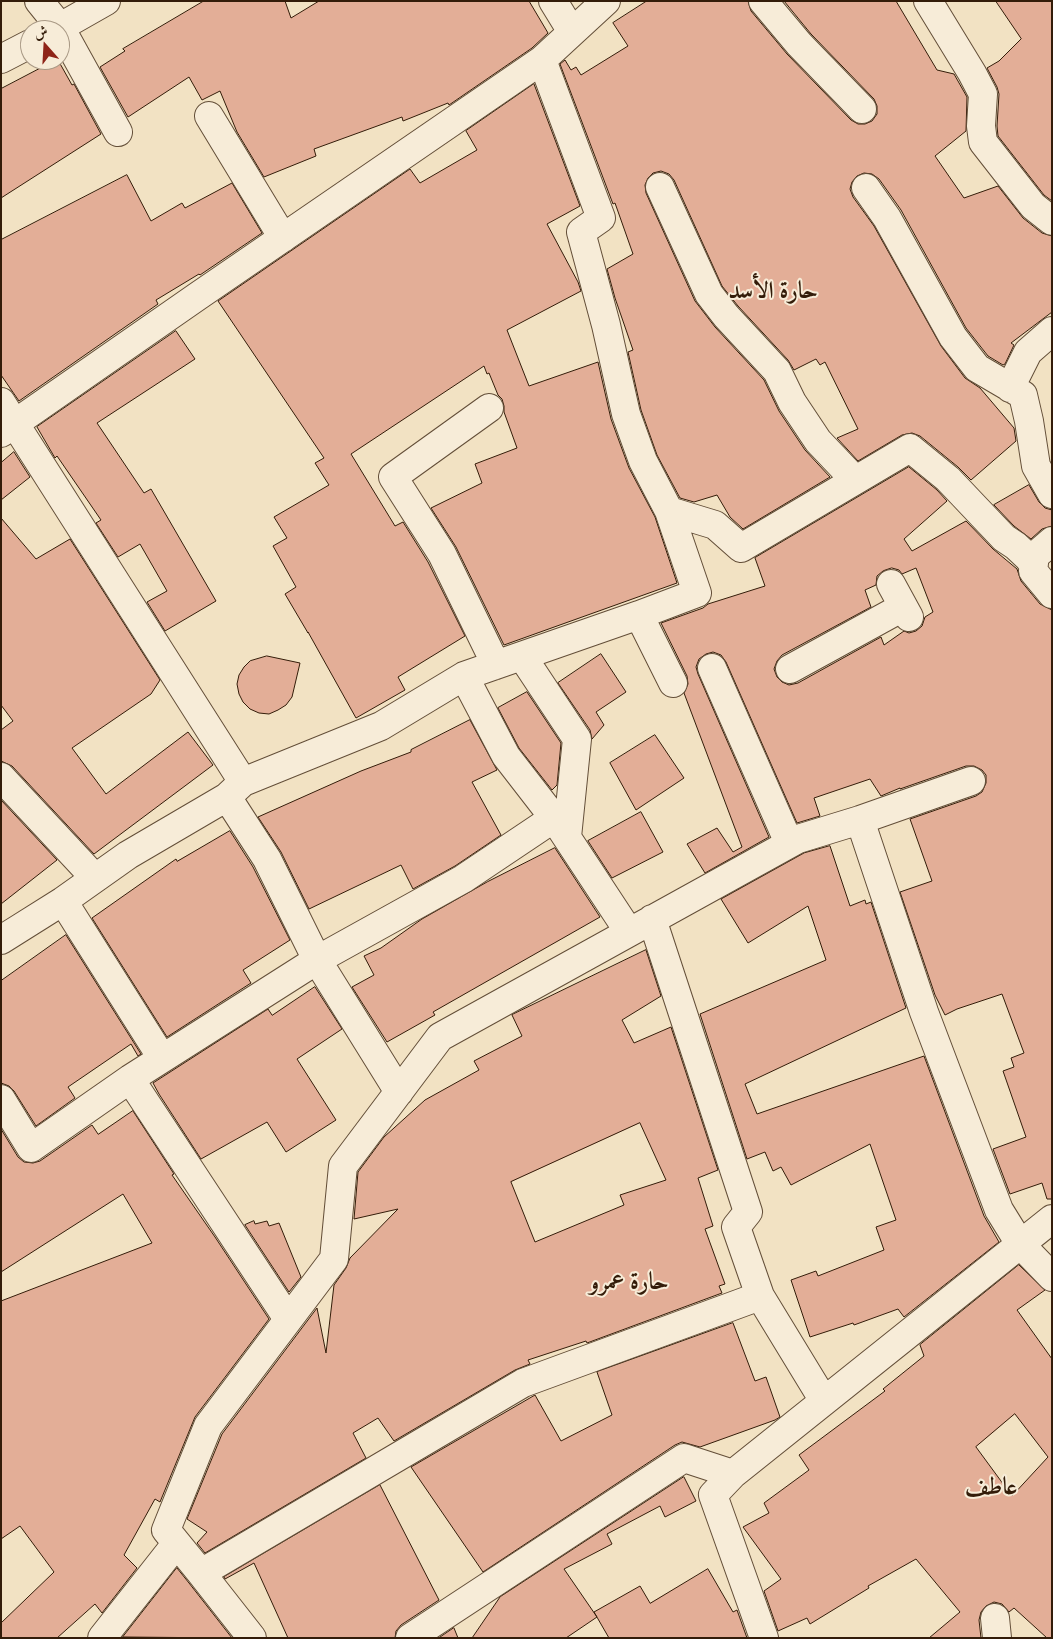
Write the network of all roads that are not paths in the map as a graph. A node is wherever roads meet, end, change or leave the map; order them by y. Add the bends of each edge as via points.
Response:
1 (39, 1) edge
2 (106, 1) edge
3 (553, 1) edge
4 (606, 1) edge
5 (763, 1) edge
6 (928, 1) edge
7 (51, 20) edge
8 (70, 22) edge
9 (572, 32) junction
10 (20, 49) edge
11 (70, 51) edge
12 (1, 59) edge
13 (542, 60) junction
14 (862, 109) dead end
15 (209, 116) dead end
16 (118, 132) dead end
17 (660, 187) dead end
18 (866, 188) dead end
19 (1052, 221) edge
20 (283, 238) junction
21 (1052, 332) edge
22 (1010, 388) junction
23 (489, 408) dead end
24 (6, 419) edge
25 (855, 480) junction
26 (1052, 494) edge
27 (669, 511) junction
28 (1052, 542) edge
29 (1030, 560) junction
30 (1052, 594) edge
31 (901, 603) dead end
32 (639, 615) junction
33 (522, 656) junction
34 (496, 664) junction
35 (712, 668) dead end
36 (790, 669) dead end
37 (464, 676) junction
38 (673, 683) dead end
39 (1, 777) edge
40 (971, 781) dead end
41 (235, 790) junction
42 (860, 820) junction
43 (561, 828) junction
44 (789, 843) junction
45 (95, 878) junction
46 (63, 902) junction
47 (640, 926) junction
48 (1, 940) edge
49 (317, 960) junction
50 (162, 1058) junction
51 (130, 1079) junction
52 (399, 1092) junction
53 (1, 1099) edge
54 (1052, 1219) edge
55 (1020, 1244) junction
56 (1052, 1277) edge
57 (760, 1296) junction
58 (288, 1319) junction
59 (824, 1401) junction
60 (733, 1474) junction
61 (176, 1544) junction
62 (201, 1573) junction
63 (102, 1638) edge
64 (252, 1638) edge
65 (410, 1638) edge
66 (764, 1638) edge

1 - 7 street
2 - 8 street
3 - 9 street
4 - 9 street
5 - 14 street via 799,44
6 - 19 street via 983,94 983,142 1034,206
9 - 13 street
10 - 12 street
11 - 16 street
13 - 20 street
13 - 27 street via 601,218 581,232 626,414 643,461
15 - 20 street
17 - 25 street via 709,294 777,371 792,402 818,441
18 - 22 street via 887,218 953,337 977,368
20 - 24 street
21 - 22 street via 1028,352
22 - 26 street via 1023,396 1036,466
23 - 34 street via 393,477 442,554
24 - 41 street
25 - 27 street via 741,548 715,525
25 - 29 street via 910,448 948,479 1004,538
27 - 32 street via 697,593
28 - 29 street
29 - 30 street via 1034,563 1033,571
31 - 36 street
32 - 33 street
32 - 38 street
33 - 34 street
33 - 43 street via 577,739
34 - 37 street
35 - 44 street
37 - 41 street via 381,726
37 - 43 street via 506,756
39 - 45 street
40 - 42 street
41 - 45 street
41 - 49 street
42 - 44 street
42 - 55 street via 924,1012 999,1210
43 - 47 street
43 - 49 street
44 - 47 street
45 - 46 street
46 - 48 street
46 - 50 street
47 - 52 street via 440,1037
47 - 57 street via 748,1212 736,1227
49 - 50 street
49 - 52 street
50 - 51 street
51 - 53 street via 31,1148
51 - 58 street
52 - 58 street via 342,1166 334,1259
54 - 55 street
55 - 56 street
55 - 59 street
57 - 59 street
57 - 62 street via 523,1383
58 - 61 street via 208,1426 166,1530
59 - 60 street
60 - 65 street via 684,1458
60 - 66 street via 713,1495
61 - 62 street
61 - 63 street
62 - 64 street

